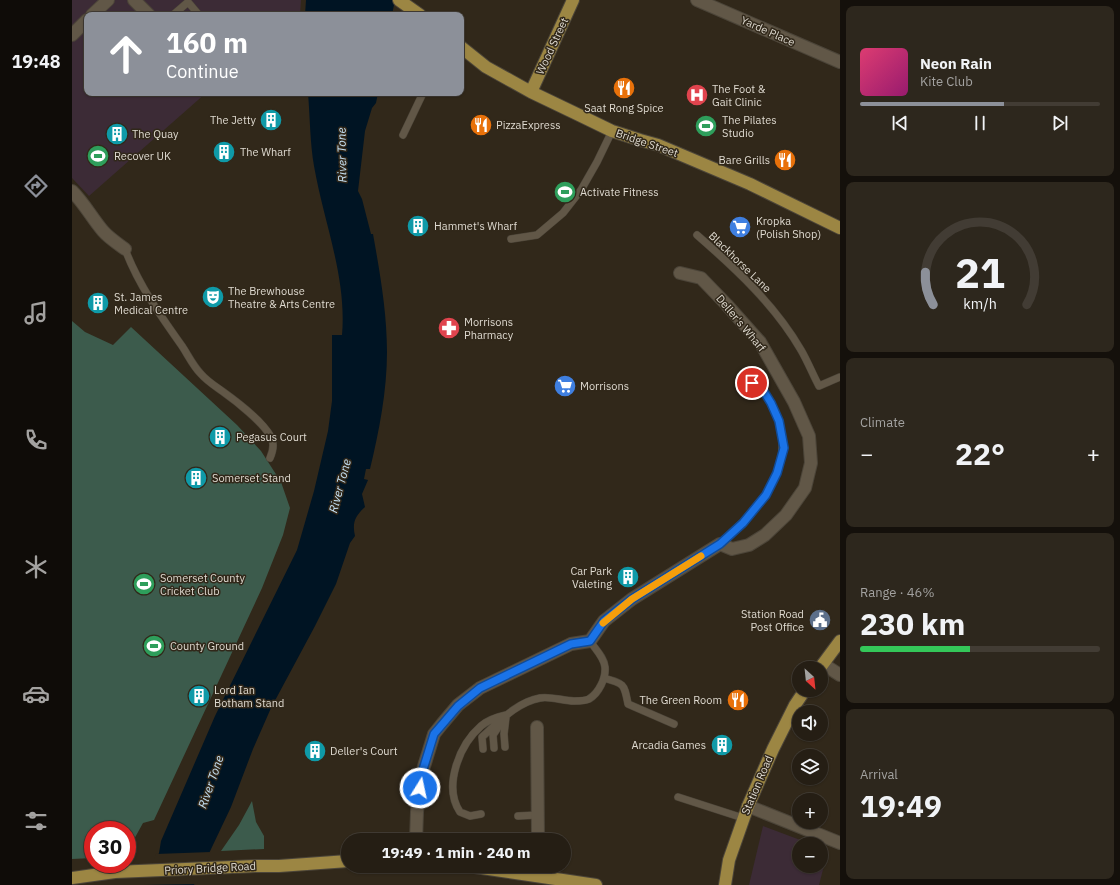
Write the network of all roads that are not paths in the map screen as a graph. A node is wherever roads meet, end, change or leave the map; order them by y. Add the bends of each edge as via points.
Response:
1 (108, 0) edge
2 (134, 0) edge
3 (399, 0) edge
4 (573, 0) edge
5 (697, 0) edge
6 (95, 12) edge
7 (146, 12) edge
8 (176, 12) edge
9 (196, 12) edge
10 (416, 12) edge
11 (84, 23) edge
12 (72, 35) edge
13 (464, 49) edge
14 (840, 62) edge
15 (531, 92) junction
16 (422, 96) edge
17 (612, 131) junction
18 (404, 135) dead end
19 (72, 191) edge
20 (840, 228) edge
21 (697, 235) dead end
22 (511, 239) dead end
23 (125, 249) joint
24 (680, 273) dead end
25 (840, 376) edge
26 (741, 384) dead end
27 (270, 458) dead end
28 (720, 544) junction
29 (590, 641) junction
30 (840, 641) edge
31 (825, 661) edge
32 (828, 669) edge
33 (840, 675) edge
34 (604, 678) junction
35 (800, 697) edge
36 (506, 715) junction
37 (674, 724) dead end
38 (537, 727) dead end
39 (494, 748) dead end
40 (505, 748) dead end
41 (483, 749) dead end
42 (678, 797) dead end
43 (748, 806) junction
44 (537, 812) junction
45 (480, 814) dead end
46 (518, 814) dead end
47 (743, 818) junction
48 (416, 833) edge
49 (538, 833) edge
50 (840, 843) edge
51 (341, 862) edge
52 (546, 873) edge
53 (72, 878) edge
54 (596, 885) edge
55 (725, 885) edge

1 - 6 street
2 - 7 street
3 - 10 main road
4 - 15 main road, Wood Street
5 - 14 street, Yarde Place
8 - 9 lane via 188,2
11 - 12 street
13 - 15 main road, Bridge Street via 486,67
15 - 17 main road, Bridge Street
16 - 18 lane
17 - 20 main road, Bridge Street via 658,145 750,184
17 - 22 lane via 581,190 563,213 537,235
19 - 23 street via 102,230
21 - 25 lane, Blackhorse Lane via 732,266 770,306 801,351 819,386
23 - 27 lane via 138,279 200,374 244,408 272,438 274,444
24 - 28 street, Deller's Wharf via 701,278 760,342 794,402 808,436 811,463 805,488 786,515 765,535 749,545 732,549
26 - 28 lane via 752,383 763,390 779,421 784,448 777,473 766,495 743,523
28 - 29 street via 632,599 604,621
29 - 34 lane via 602,658 605,667
29 - 48 street via 571,644 480,688 458,706 434,734 421,776
30 - 31 main road
32 - 33 street
34 - 36 lane via 597,692 588,699 574,701 541,698
34 - 37 lane via 624,687 628,704
35 - 43 main road, Station Road via 773,748
36 - 39 lane via 493,735
36 - 40 lane
36 - 41 lane via 482,737
36 - 45 lane via 494,718 481,726 463,748 454,776 454,800 460,812 470,816
38 - 44 street
42 - 47 lane
43 - 47 main road, Station Road
43 - 50 street
44 - 46 lane
44 - 49 street
47 - 55 main road, Station Road via 729,860
51 - 53 main road, Priory Bridge Road via 115,872
52 - 54 main road

